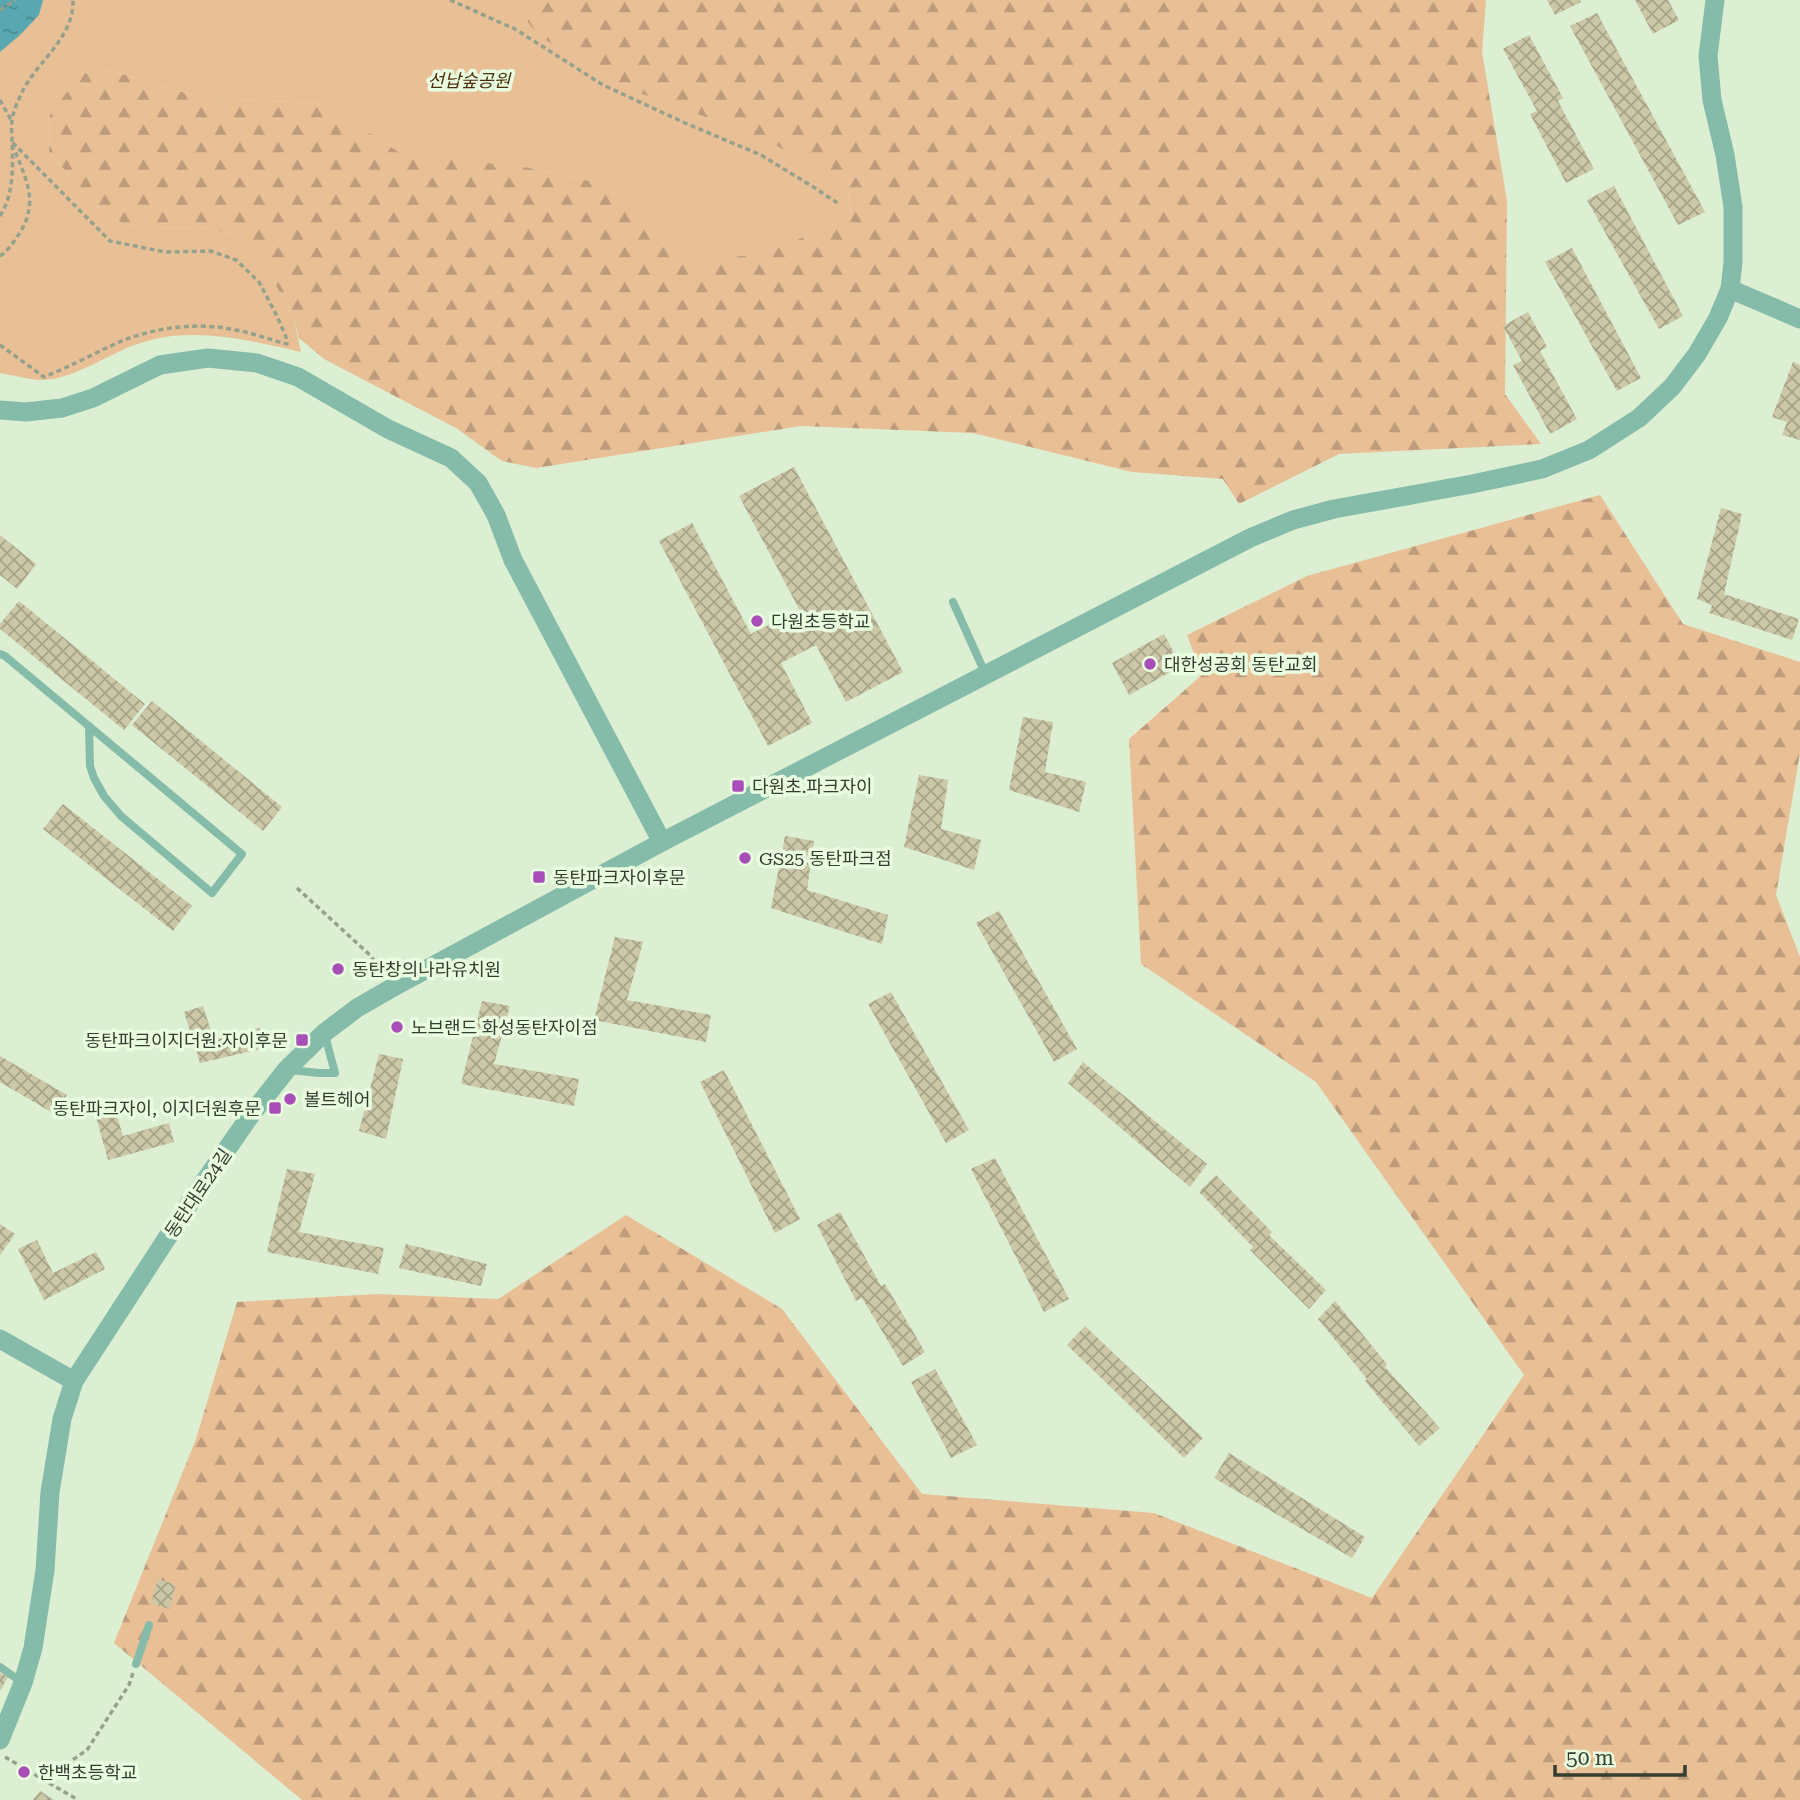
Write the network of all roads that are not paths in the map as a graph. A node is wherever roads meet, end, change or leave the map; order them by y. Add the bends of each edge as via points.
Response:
1 (1715, 0) edge
2 (1730, 289) junction
3 (1800, 319) edge
4 (0, 410) edge
5 (953, 602) dead end
6 (0, 654) edge
7 (986, 676) junction
8 (89, 726) junction
9 (662, 842) junction
10 (324, 1033) junction
11 (287, 1069) junction
12 (0, 1339) edge
13 (74, 1381) junction
14 (149, 1625) dead end
15 (136, 1664) road end
16 (0, 1667) edge
17 (23, 1683) junction
18 (0, 1740) edge

1 - 2 street, 동탄대로24길 via 1708,56 1733,207
2 - 3 street
2 - 7 street, 동탄대로24길 via 1697,354 1672,387 1639,418 1589,450 1542,469 1293,520
4 - 9 street via 62,408 160,365 208,358 257,363 298,377 388,429 451,458 478,483 496,514 513,560
5 - 7 lane
6 - 8 lane
7 - 9 street, 동탄대로24길
8 - 8 lane via 242,854 212,893 121,816 104,796 90,766
9 - 10 street, 동탄대로24길 via 356,1008
10 - 11 street, 동탄대로24길
10 - 11 lane via 335,1073
11 - 13 street, 동탄대로24길 via 193,1198
12 - 13 street
13 - 17 street, 동탄대로24길 via 62,1419 50,1492 45,1570
14 - 15 lane
16 - 17 lane
17 - 18 street, 동탄대로24길

